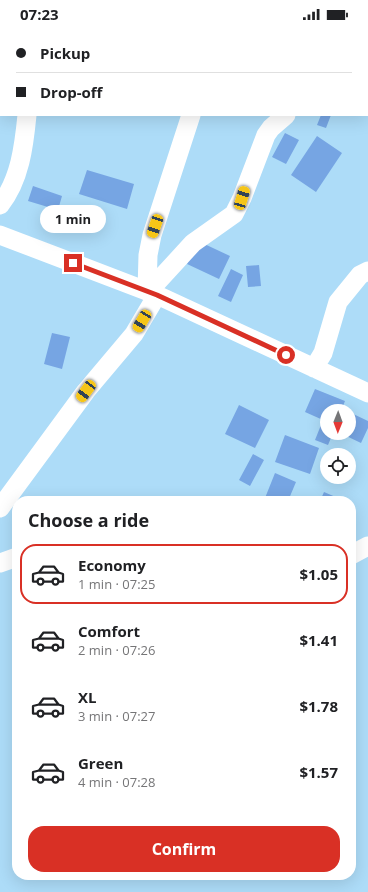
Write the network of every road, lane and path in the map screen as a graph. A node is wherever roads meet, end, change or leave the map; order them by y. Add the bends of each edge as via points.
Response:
1 (28, 116) edge
2 (191, 116) edge
3 (285, 116) edge
4 (0, 205) edge
5 (0, 235) edge
6 (368, 271) edge
7 (150, 293) junction
8 (314, 368) junction
9 (368, 393) edge
10 (0, 508) edge
11 (368, 546) edge
12 (356, 552) edge
13 (12, 559) edge
14 (0, 563) edge

1 - 4 street via 19,168 8,195
2 - 7 street via 152,235 148,255
3 - 7 street via 266,135 234,214 193,243
5 - 7 street
6 - 8 street via 360,276 338,302 323,353
7 - 8 street
7 - 10 street via 134,334 86,391
8 - 9 street
11 - 12 street
13 - 14 street

